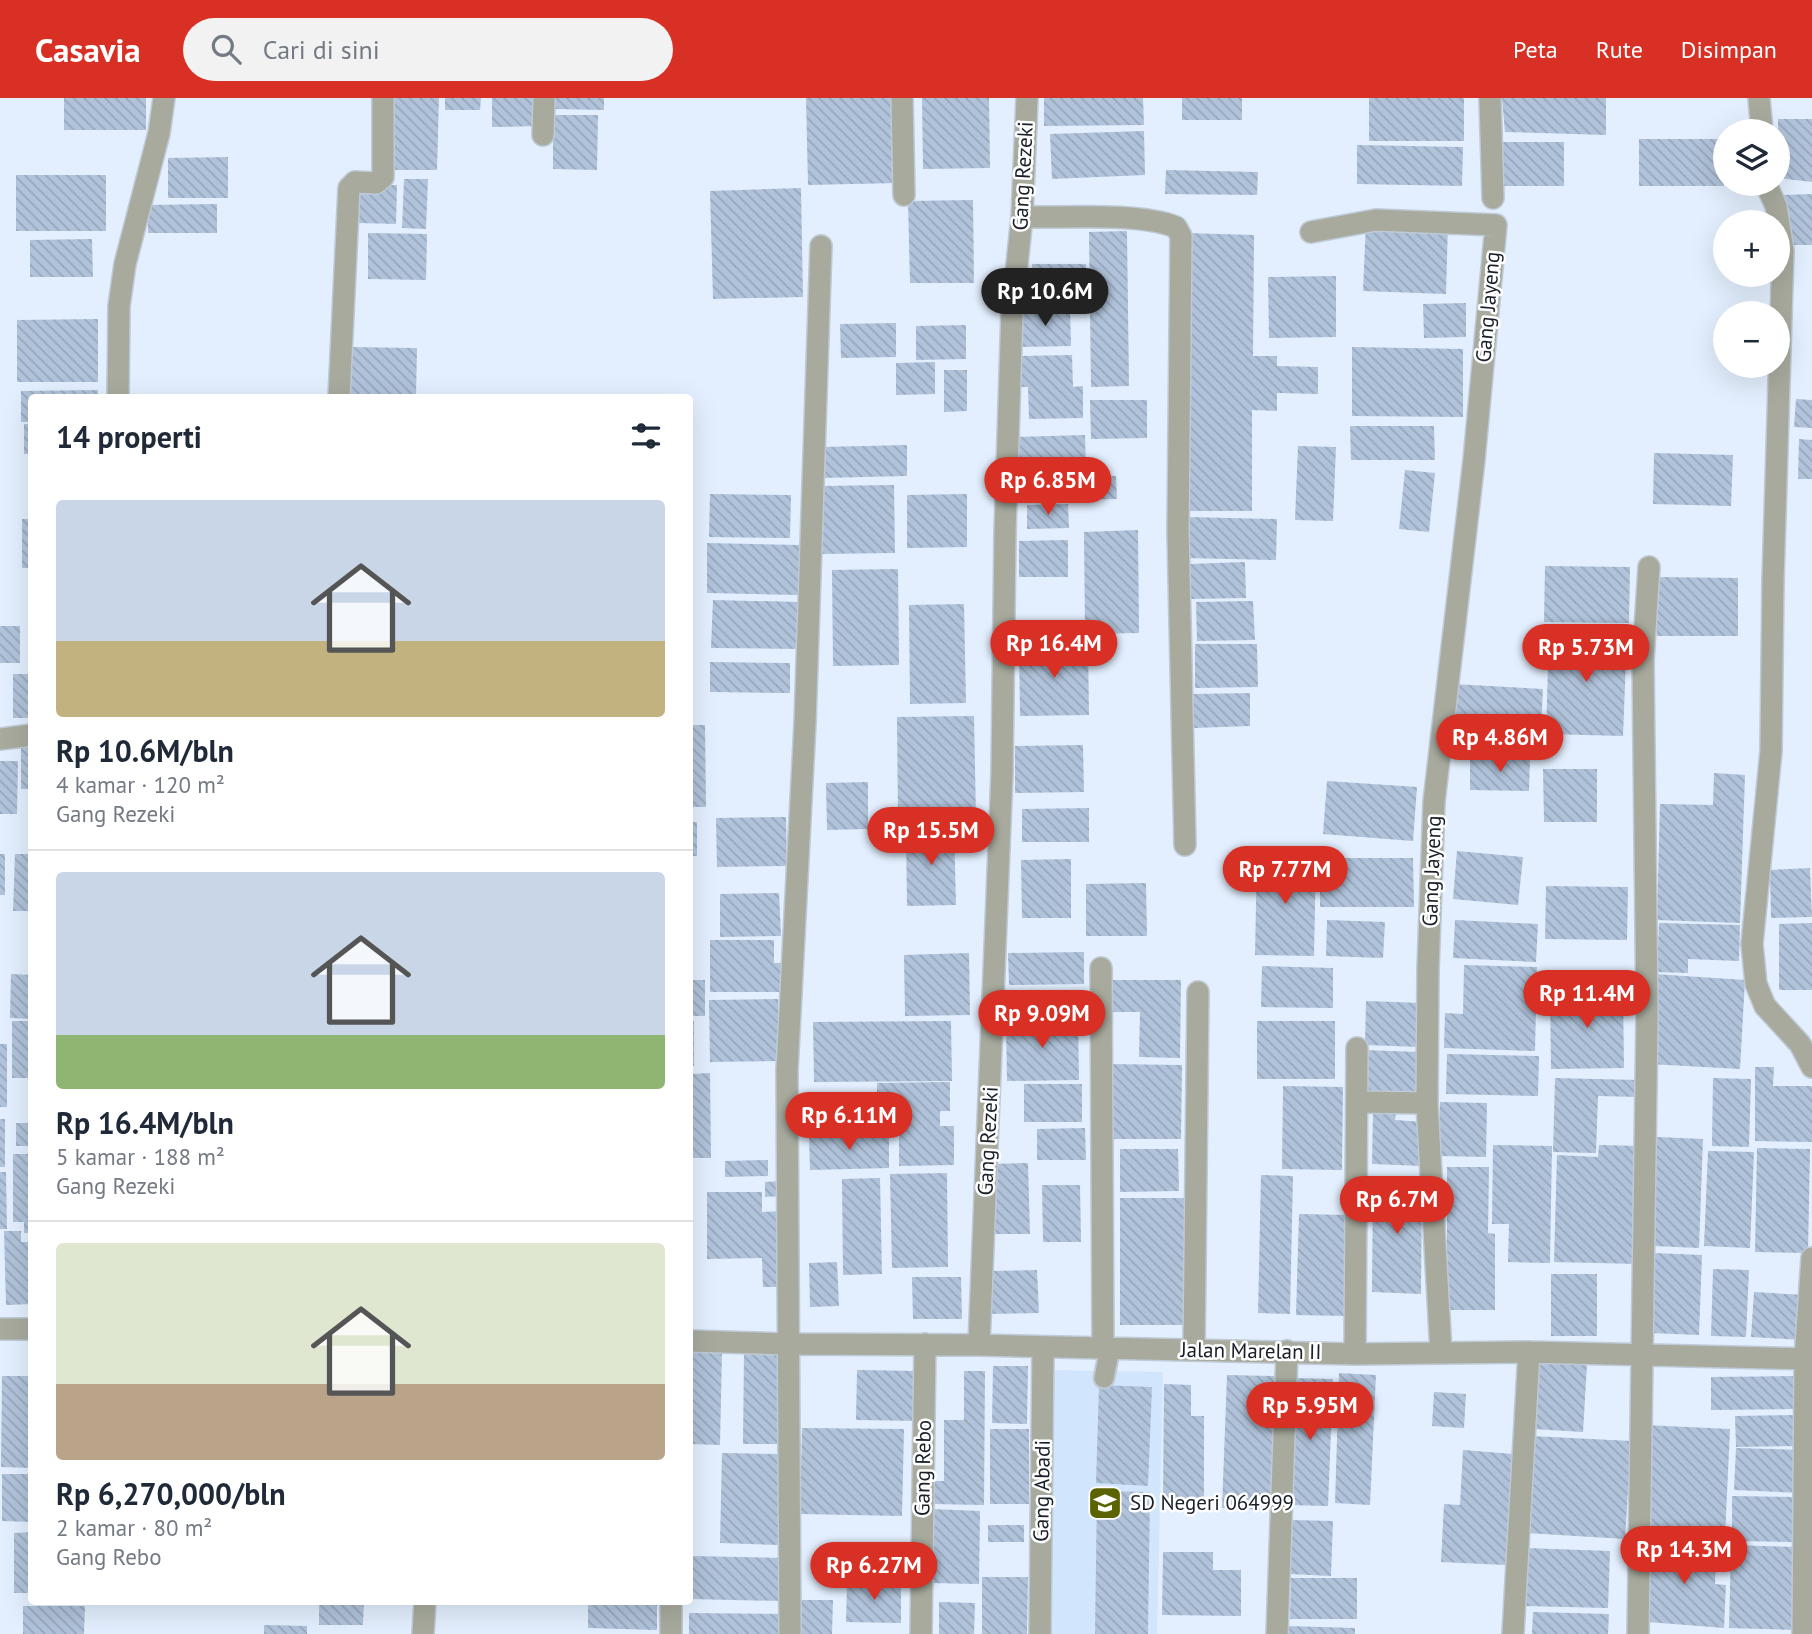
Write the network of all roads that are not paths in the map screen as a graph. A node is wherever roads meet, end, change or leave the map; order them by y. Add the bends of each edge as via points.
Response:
1 (164, 98) edge
2 (383, 98) edge
3 (544, 98) edge
4 (902, 98) edge
5 (1027, 98) edge
6 (1490, 98) edge
7 (1759, 98) edge
8 (1761, 119) edge
9 (542, 135) dead end
10 (904, 195) dead end
11 (1771, 196) edge
12 (1493, 198) dead end
13 (1022, 217) junction
14 (1311, 232) dead end
15 (821, 246) dead end
16 (118, 394) edge
17 (340, 394) edge
18 (1649, 567) dead end
19 (28, 736) edge
20 (0, 739) edge
21 (1185, 845) dead end
22 (1101, 968) dead end
23 (1198, 992) dead end
24 (1357, 1048) dead end
25 (1812, 1067) edge
26 (1358, 1102) junction
27 (1427, 1102) junction
28 (1812, 1258) edge
29 (0, 1329) edge
30 (28, 1329) edge
31 (693, 1341) edge
32 (790, 1344) junction
33 (925, 1344) junction
34 (979, 1345) junction
35 (1043, 1347) junction
36 (1106, 1349) junction
37 (1194, 1350) junction
38 (1287, 1351) junction
39 (1441, 1352) junction
40 (1529, 1352) junction
41 (1355, 1354) junction
42 (1644, 1356) junction
43 (1809, 1359) edge
44 (1104, 1378) dead end
45 (425, 1605) edge
46 (671, 1605) edge
47 (423, 1634) edge
48 (671, 1634) edge
49 (790, 1634) edge
50 (921, 1634) edge
51 (1040, 1634) edge
52 (1277, 1634) edge
53 (1513, 1634) edge
54 (1638, 1634) edge
55 (1803, 1634) edge

1 - 16 street via 125,264 119,306
2 - 17 street via 383,177 376,183 355,182 349,188
3 - 9 street
4 - 10 street
5 - 13 street, Gang Rezeki
6 - 12 street
7 - 8 street
11 - 25 street via 1783,251 1771,751 1752,944 1756,984 1765,1006 1800,1044
13 - 21 street via 1133,219 1166,223 1176,227 1181,236 1178,531
13 - 34 street, Gang Rezeki via 1012,311 1002,773
14 - 27 street, Gang Jayeng via 1376,220 1496,225 1434,803
15 - 32 street via 805,723 787,1070
18 - 42 street via 1643,659
19 - 20 street
22 - 36 street
23 - 37 street
24 - 26 street
26 - 27 street
26 - 41 street
27 - 39 street, Gang Jayeng
28 - 43 street
29 - 30 street
31 - 32 street, Jalan Marelan II
32 - 33 street, Jalan Marelan II
32 - 49 street
33 - 34 street, Jalan Marelan II
33 - 50 street, Gang Rebo
34 - 35 street, Jalan Marelan II
35 - 36 street, Jalan Marelan II
35 - 51 street, Gang Abadi
36 - 37 street, Jalan Marelan II
36 - 44 lane
37 - 38 street, Jalan Marelan II
38 - 41 street, Jalan Marelan II
38 - 52 street
39 - 40 street, Jalan Marelan II
39 - 41 street, Jalan Marelan II
40 - 42 street, Jalan Marelan II
40 - 53 street
42 - 43 street, Jalan Marelan II
42 - 54 street
43 - 55 street
45 - 47 street
46 - 48 street

